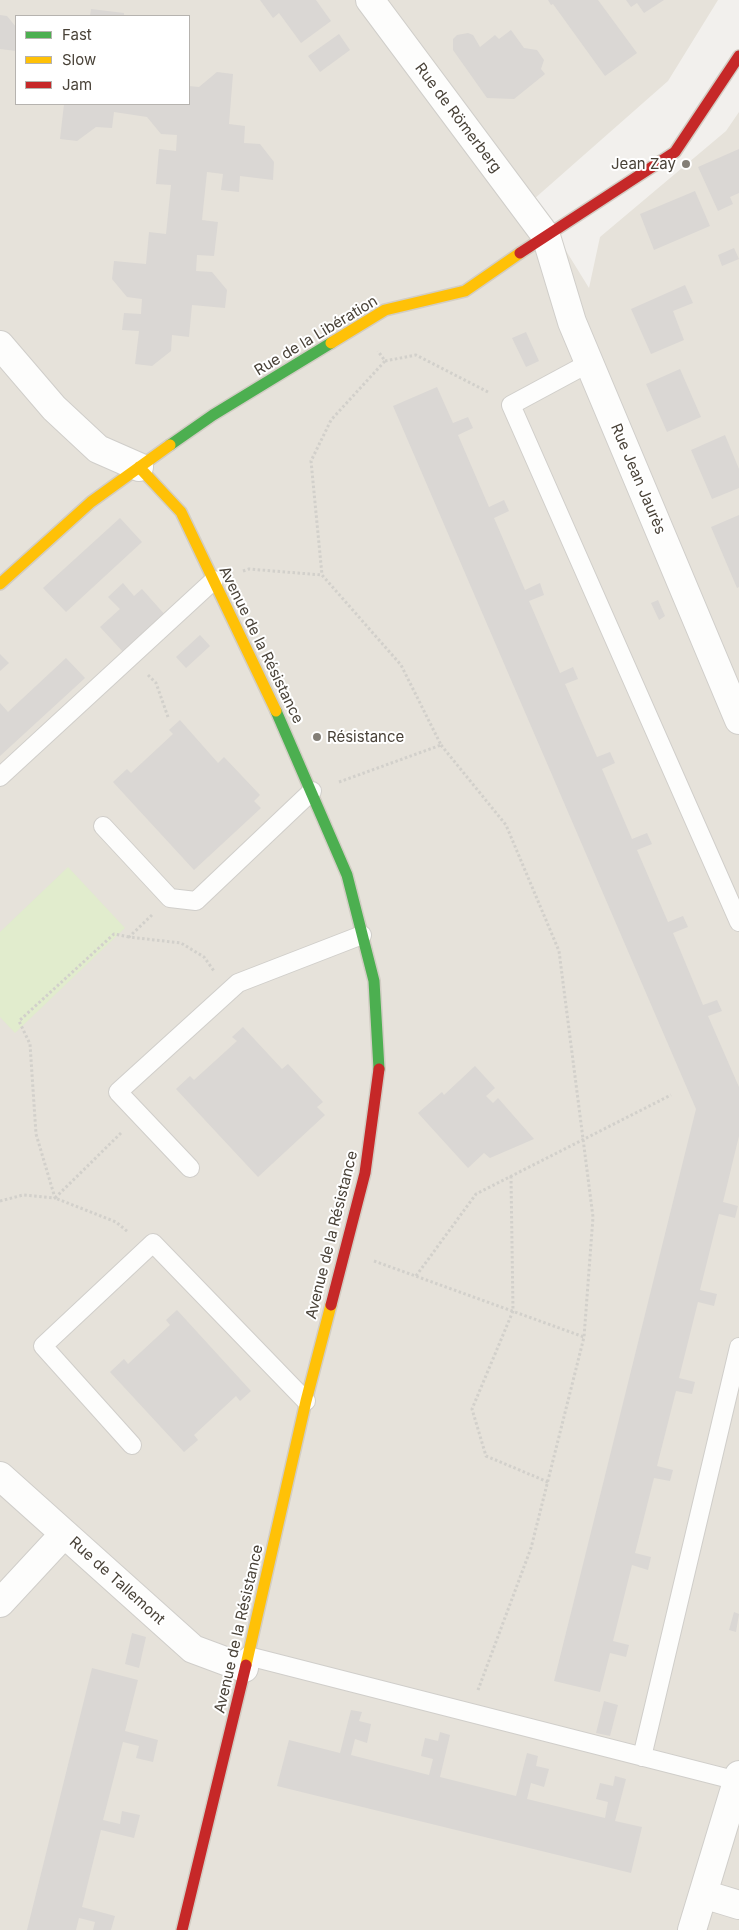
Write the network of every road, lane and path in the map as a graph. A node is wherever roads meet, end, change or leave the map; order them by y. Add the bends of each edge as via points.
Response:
1 (370, 0) edge
2 (739, 56) edge
3 (546, 236) junction
4 (361, 325) junction
5 (0, 345) edge
6 (385, 361) junction
7 (589, 363) junction
8 (511, 404) junction
9 (139, 468) junction
10 (322, 575) junction
11 (214, 580) junction
12 (0, 584) edge
13 (131, 657) junction
14 (168, 717) dead end
15 (739, 720) edge
16 (441, 745) junction
17 (0, 777) edge
18 (312, 791) junction
19 (103, 826) dead end
20 (170, 898) junction
21 (739, 922) edge
22 (362, 935) junction
23 (128, 937) junction
24 (228, 992) junction
25 (671, 1095) dead end
26 (140, 1115) junction
27 (583, 1140) junction
28 (190, 1168) dead end
29 (511, 1176) junction
30 (56, 1198) junction
31 (0, 1201) edge
32 (148, 1248) junction
33 (345, 1251) junction
34 (416, 1276) junction
35 (513, 1311) junction
36 (584, 1336) junction
37 (739, 1347) edge
38 (306, 1401) junction
39 (132, 1444) dead end
40 (0, 1476) edge
41 (548, 1482) junction
42 (64, 1534) junction
43 (0, 1603) edge
44 (246, 1662) junction
45 (469, 1714) junction
46 (642, 1757) junction
47 (738, 1778) edge
48 (703, 1894) junction
49 (739, 1905) edge
50 (182, 1930) edge
51 (692, 1930) edge

1 - 3 street, Rue de Römerberg
2 - 3 street, Rue de la Libération via 675,152
3 - 4 street, Rue de la Libération via 465,291 385,310
3 - 7 street, Rue Jean Jaurès via 572,322
4 - 6 path
4 - 9 street, Rue de la Libération via 213,415
5 - 9 street via 54,408 98,449
6 - 8 path via 416,355
6 - 10 path via 331,420 311,461
7 - 8 lane
7 - 15 street, Rue Jean Jaurès
8 - 21 lane
9 - 11 street, Avenue de la Résistance via 181,512
9 - 12 street, Rue de la Libération via 91,502
10 - 11 path via 249,569
10 - 16 path via 401,665
11 - 13 lane
11 - 18 street, Avenue de la Résistance
13 - 14 path via 156,683
13 - 17 lane
16 - 18 path
16 - 27 path via 506,825 559,951
18 - 20 lane via 196,901
18 - 22 street, Avenue de la Résistance via 346,875
19 - 20 lane
20 - 23 path
22 - 24 lane via 238,983
22 - 33 street, Avenue de la Résistance via 374,981 379,1074 365,1173
23 - 24 path via 181,943 204,957
23 - 30 path via 114,934 19,1021 30,1044 36,1134
24 - 26 lane via 118,1092
25 - 27 path
26 - 28 lane
26 - 30 path
27 - 29 path
27 - 36 path via 593,1217
29 - 34 path via 476,1194
29 - 35 path
30 - 31 path via 22,1195
30 - 32 path via 116,1222
32 - 38 lane via 153,1243
32 - 39 lane via 43,1346
33 - 34 path
33 - 38 street, Avenue de la Résistance
34 - 35 path
35 - 36 path
35 - 41 path via 472,1408 486,1456
36 - 41 path
37 - 46 lane
38 - 44 street, Avenue de la Résistance
40 - 42 street, Rue de Tallemont
41 - 45 path via 531,1548
42 - 43 street
42 - 44 street, Rue de Tallemont via 193,1649
44 - 45 lane
44 - 50 street, Avenue de la Résistance
45 - 46 lane
46 - 47 lane
47 - 48 street
48 - 49 street
48 - 51 street

